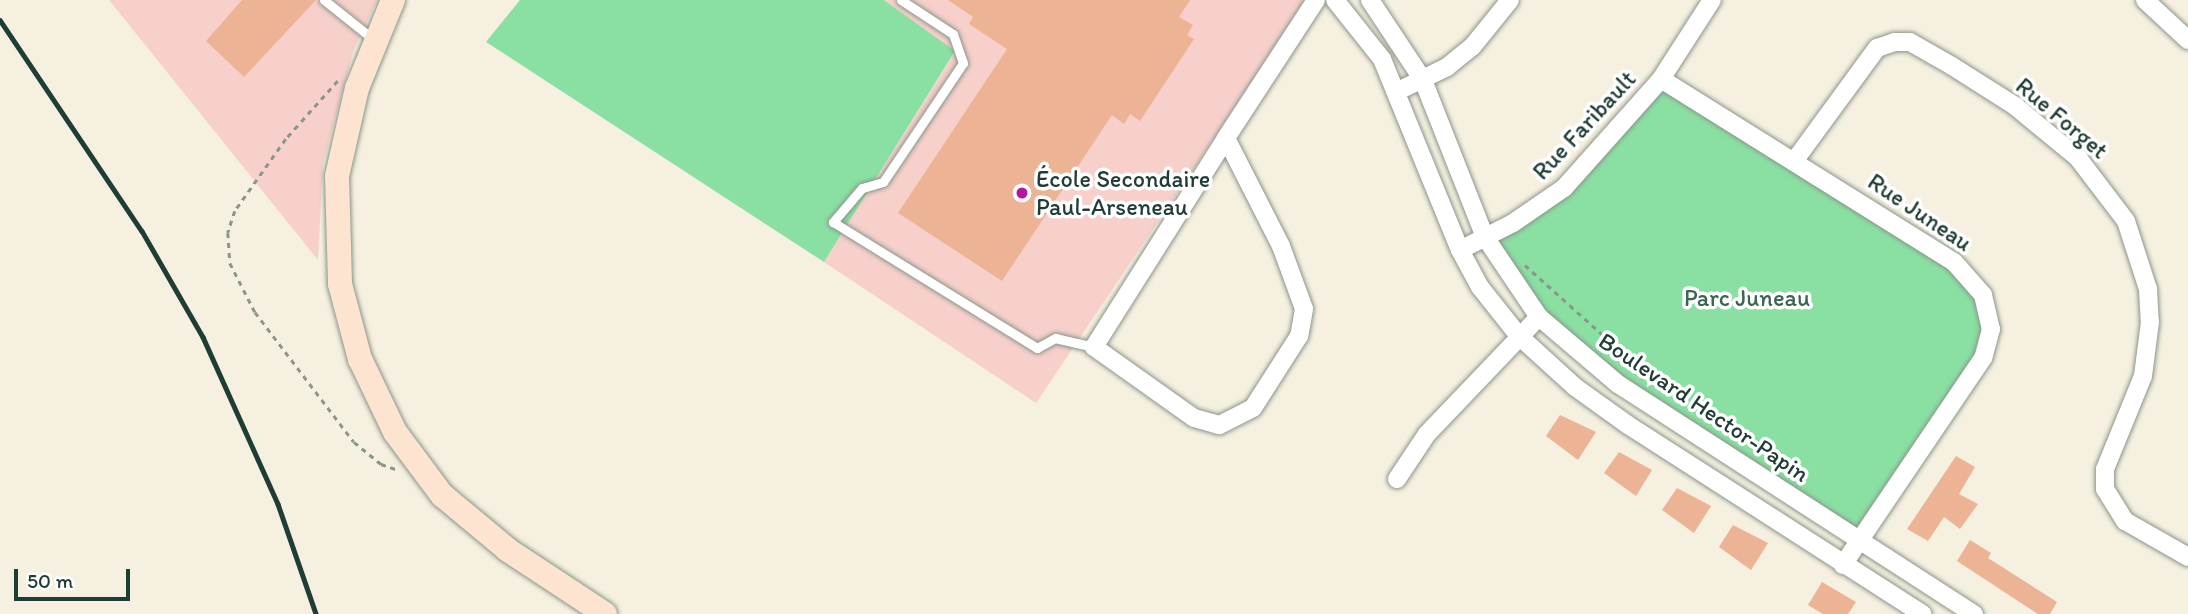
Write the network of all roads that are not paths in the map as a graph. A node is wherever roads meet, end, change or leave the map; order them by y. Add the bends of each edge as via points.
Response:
1 (324, 0) edge
2 (393, 0) edge
3 (901, 0) edge
4 (1316, 0) edge
5 (1335, 0) edge
6 (1370, 0) edge
7 (1510, 0) edge
8 (1712, 0) edge
9 (2145, 0) edge
10 (375, 40) junction
11 (2188, 40) edge
12 (1661, 79) junction
13 (1423, 80) junction
14 (1398, 91) junction
15 (1226, 138) junction
16 (1795, 160) junction
17 (1485, 237) junction
18 (1460, 250) junction
19 (1539, 317) junction
20 (1519, 336) junction
21 (1094, 347) junction
22 (1397, 479) dead end
23 (1862, 540) junction
24 (2188, 557) edge
25 (1843, 565) junction
26 (605, 614) edge
27 (1922, 614) edge
28 (1974, 614) edge

1 - 10 lane
2 - 10 main road
3 - 21 lane via 953,34 962,63 883,182 862,188 833,222 1037,348 1055,338
4 - 15 street
5 - 14 street via 1363,29
6 - 13 street, Boulevard Hector-Papin
7 - 13 street via 1472,47
8 - 12 street, Rue Faribault
9 - 11 street
10 - 26 main road via 346,130 335,209 340,284 360,359 395,432 442,495 508,550
12 - 16 street, Rue Juneau
12 - 17 street, Rue Faribault via 1564,188
13 - 14 street
13 - 17 street, Boulevard Hector-Papin
14 - 18 street
15 - 21 street
15 - 21 street via 1297,282 1303,325 1283,365 1253,408 1219,425 1194,418
16 - 23 street, Rue Juneau via 1964,269 1983,295 1991,319 1983,358
16 - 24 street, Rue Forget via 1878,48 1894,42 1910,42 1962,72 2015,106 2078,158 2126,221 2148,289 2150,322 2143,376 2105,469 2105,489 2125,520
17 - 18 street, Rue Faribault
17 - 19 street, Boulevard Hector-Papin
18 - 20 street via 1480,287
19 - 20 street
19 - 23 street, Boulevard Hector-Papin via 1618,384
20 - 22 street via 1427,434
20 - 25 street via 1575,387 1628,425
23 - 25 street, Rue Juneau
23 - 28 street, Boulevard Hector-Papin
25 - 27 street

